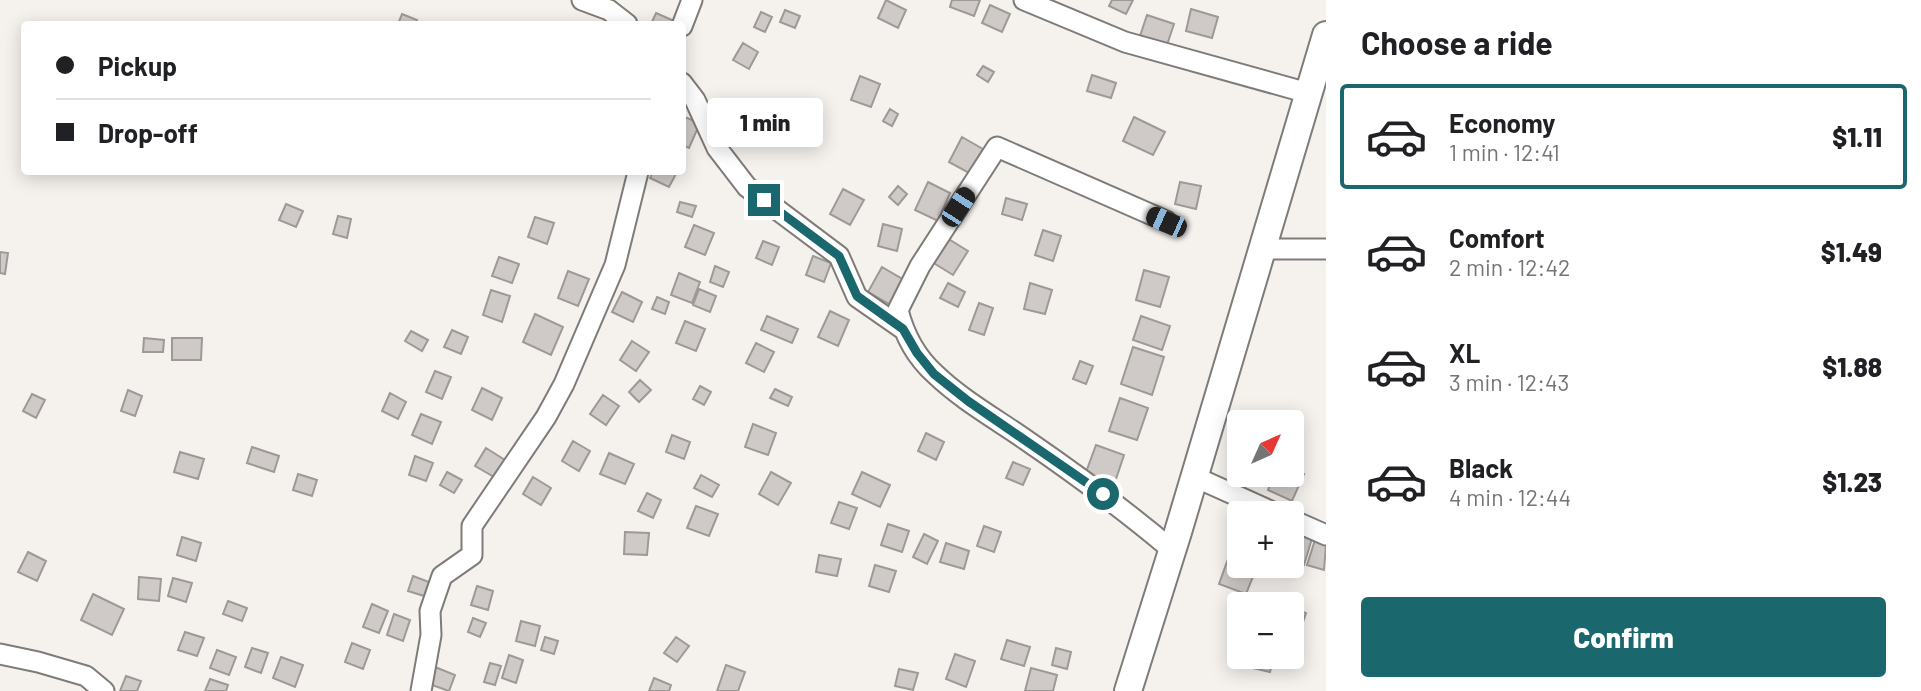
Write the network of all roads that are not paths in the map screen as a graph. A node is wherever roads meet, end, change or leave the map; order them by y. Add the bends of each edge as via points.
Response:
1 (582, 0) edge
2 (692, 0) edge
3 (1024, 0) edge
4 (623, 21) edge
5 (684, 21) edge
6 (1326, 35) edge
7 (686, 88) edge
8 (1308, 93) junction
9 (637, 175) edge
10 (1166, 222) dead end
11 (1262, 249) junction
12 (1326, 249) edge
13 (903, 329) junction
14 (1195, 477) junction
15 (1249, 501) edge
16 (1304, 525) edge
17 (1326, 535) edge
18 (1172, 550) junction
19 (0, 654) edge
20 (104, 691) edge
21 (421, 691) edge
22 (1128, 691) edge

1 - 4 street
2 - 5 street
3 - 8 street via 1125,42
6 - 8 main road
7 - 13 street via 717,148 747,187 839,256 857,296
8 - 11 main road
9 - 21 street via 615,265 564,384 472,526 472,555 442,576 430,611 431,635
10 - 13 street via 997,147 919,266 898,310
11 - 12 street
11 - 14 main road
13 - 18 street via 934,374 1124,509
14 - 15 street
14 - 18 main road
16 - 17 street
18 - 22 main road
19 - 20 street via 86,676

